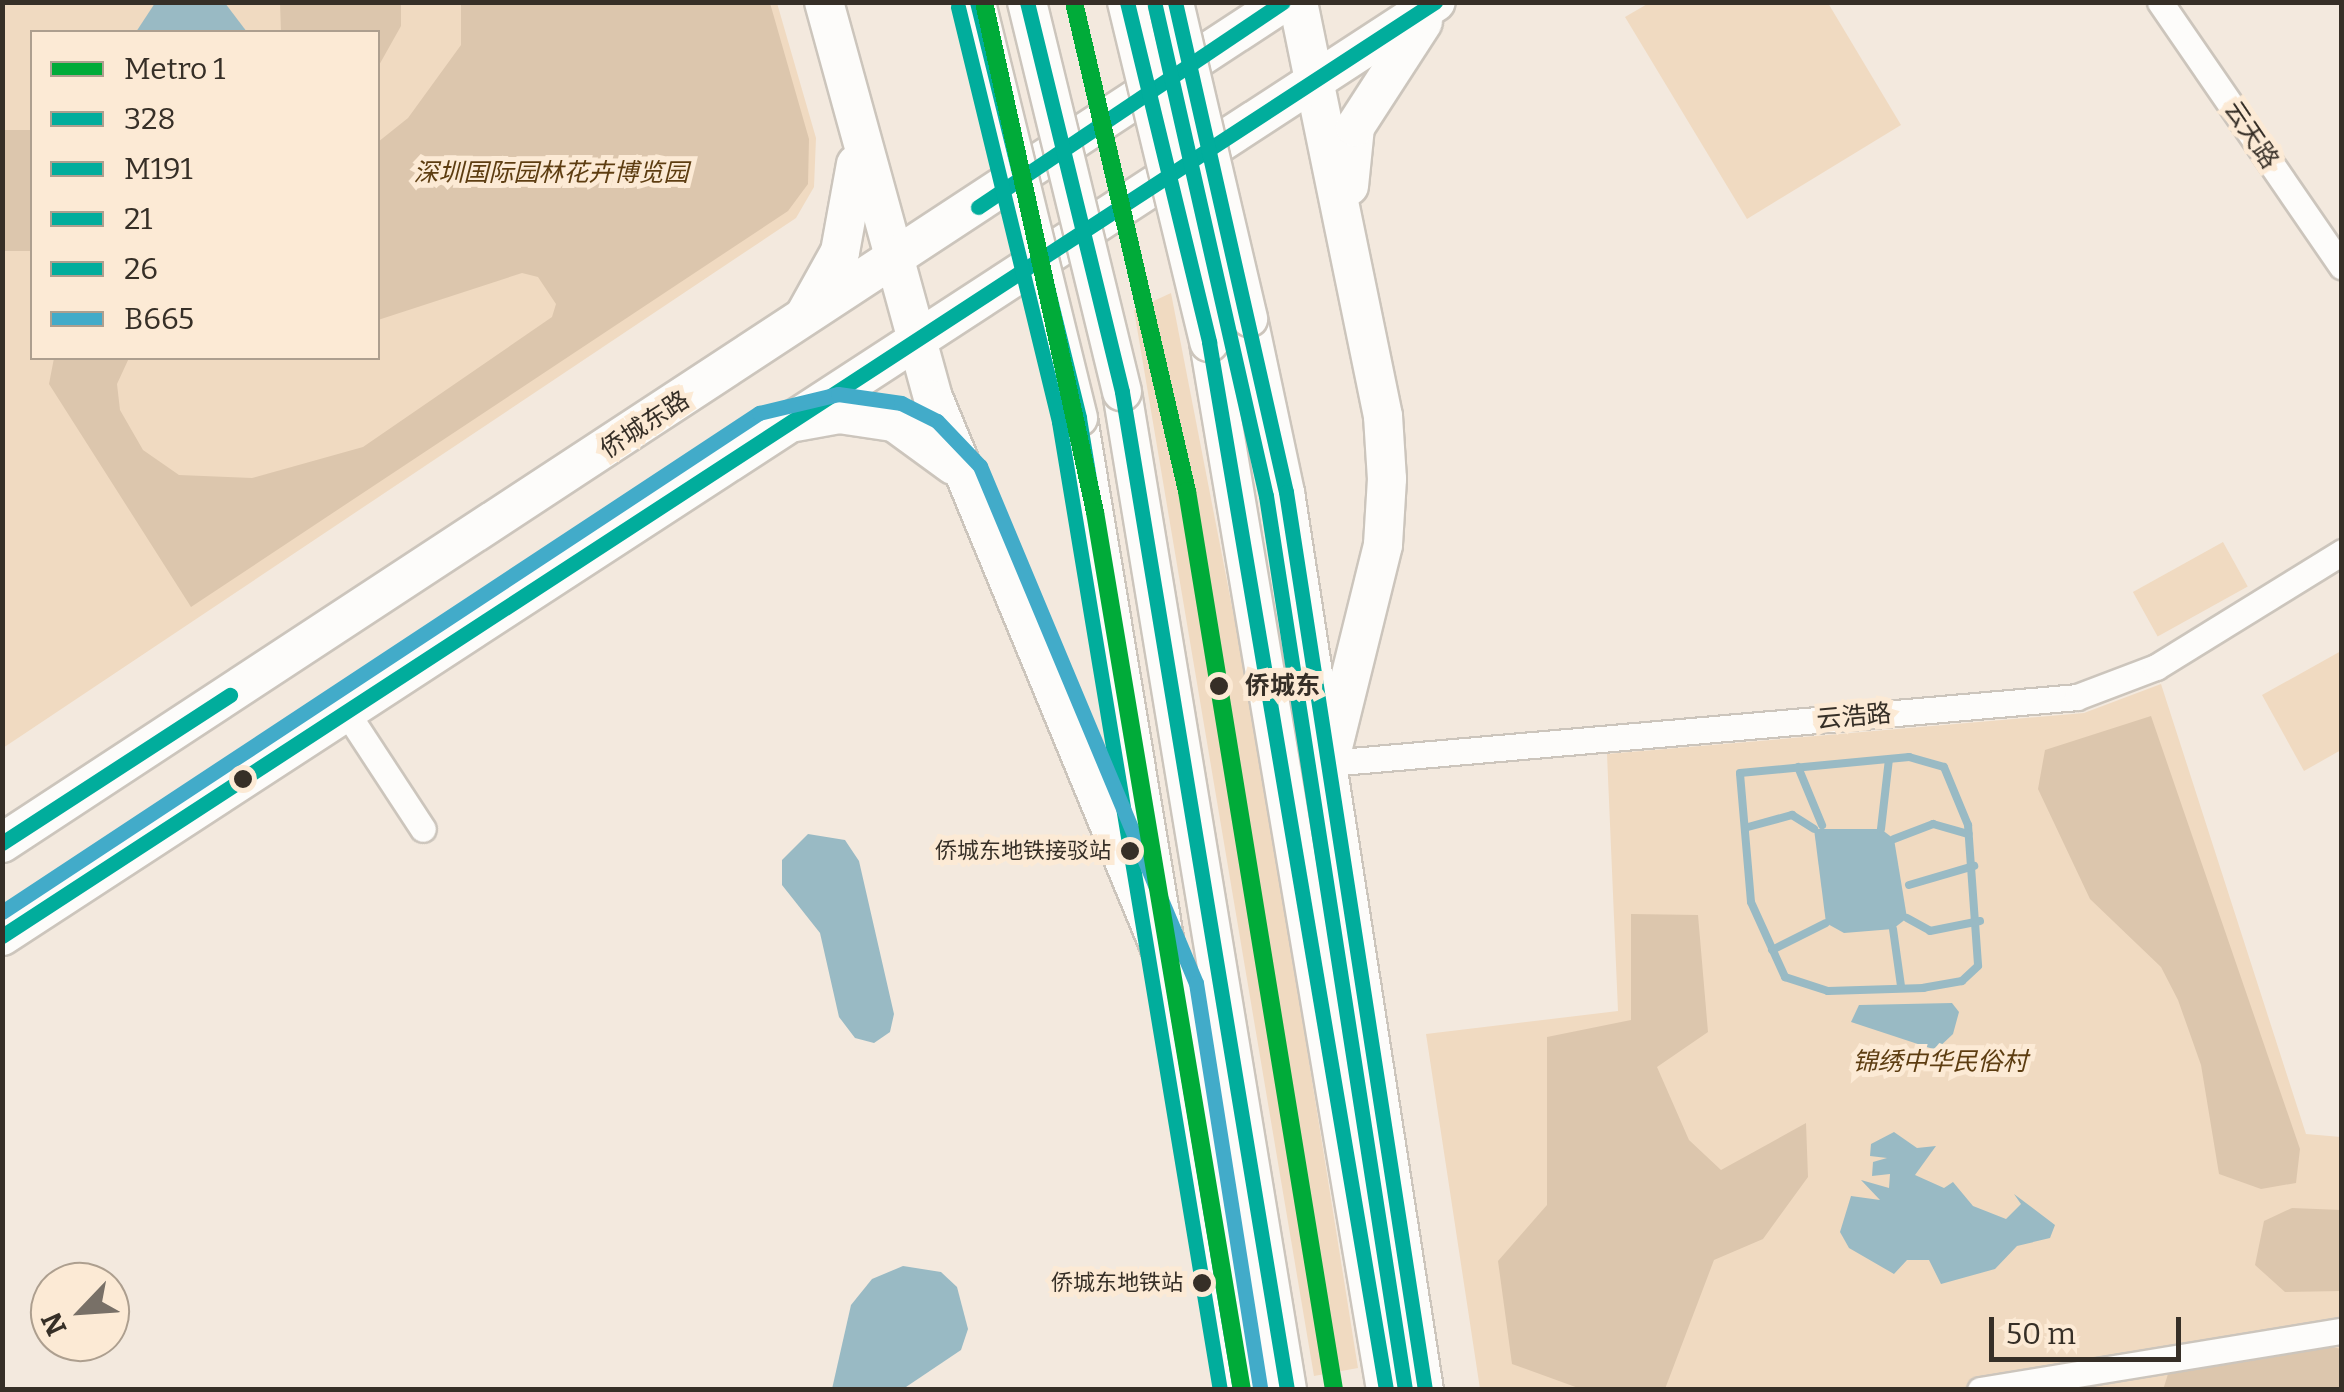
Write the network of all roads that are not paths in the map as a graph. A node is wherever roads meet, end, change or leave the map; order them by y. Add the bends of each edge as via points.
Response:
1 (824, 2) edge
2 (978, 2) edge
3 (1027, 2) edge
4 (1128, 2) edge
5 (1175, 2) edge
6 (1284, 2) edge
7 (1298, 2) edge
8 (1439, 2) edge
9 (2160, 2) edge
10 (1316, 79) junction
11 (856, 127) junction
12 (1350, 239) junction
13 (892, 263) junction
14 (2342, 267) edge
15 (798, 325) junction
16 (913, 336) junction
17 (769, 431) junction
18 (962, 475) junction
19 (2342, 552) edge
20 (345, 710) junction
21 (1328, 764) junction
22 (422, 829) dead end
23 (2, 844) edge
24 (2, 936) edge
25 (1178, 991) junction
26 (2342, 1331) edge
27 (1240, 1390) edge
28 (1287, 1390) edge
29 (1386, 1390) edge
30 (1425, 1390) edge
31 (1980, 1390) edge

1 - 11 main road
2 - 25 main road, bridge via 1079,418
3 - 28 main road, bridge via 1122,392
4 - 29 main road, bridge via 1209,342
5 - 21 main road, bridge via 1250,318
6 - 13 main road, 侨城东路
7 - 10 main road
8 - 10 main road
8 - 12 main road via 1356,127
9 - 14 street, 云天路
10 - 12 main road
10 - 16 main road
11 - 13 main road
11 - 15 main road via 851,217
12 - 21 main road via 1387,479 1383,545
13 - 15 main road, 侨城东路
13 - 16 main road
15 - 23 main road, 侨城东路
16 - 17 main road
16 - 18 main road
17 - 18 main road via 869,416 924,436
17 - 20 main road
18 - 25 main road
19 - 21 street, 云浩路 via 2156,668 2077,696
20 - 22 street
20 - 24 main road
21 - 30 main road
25 - 27 main road
26 - 31 street

